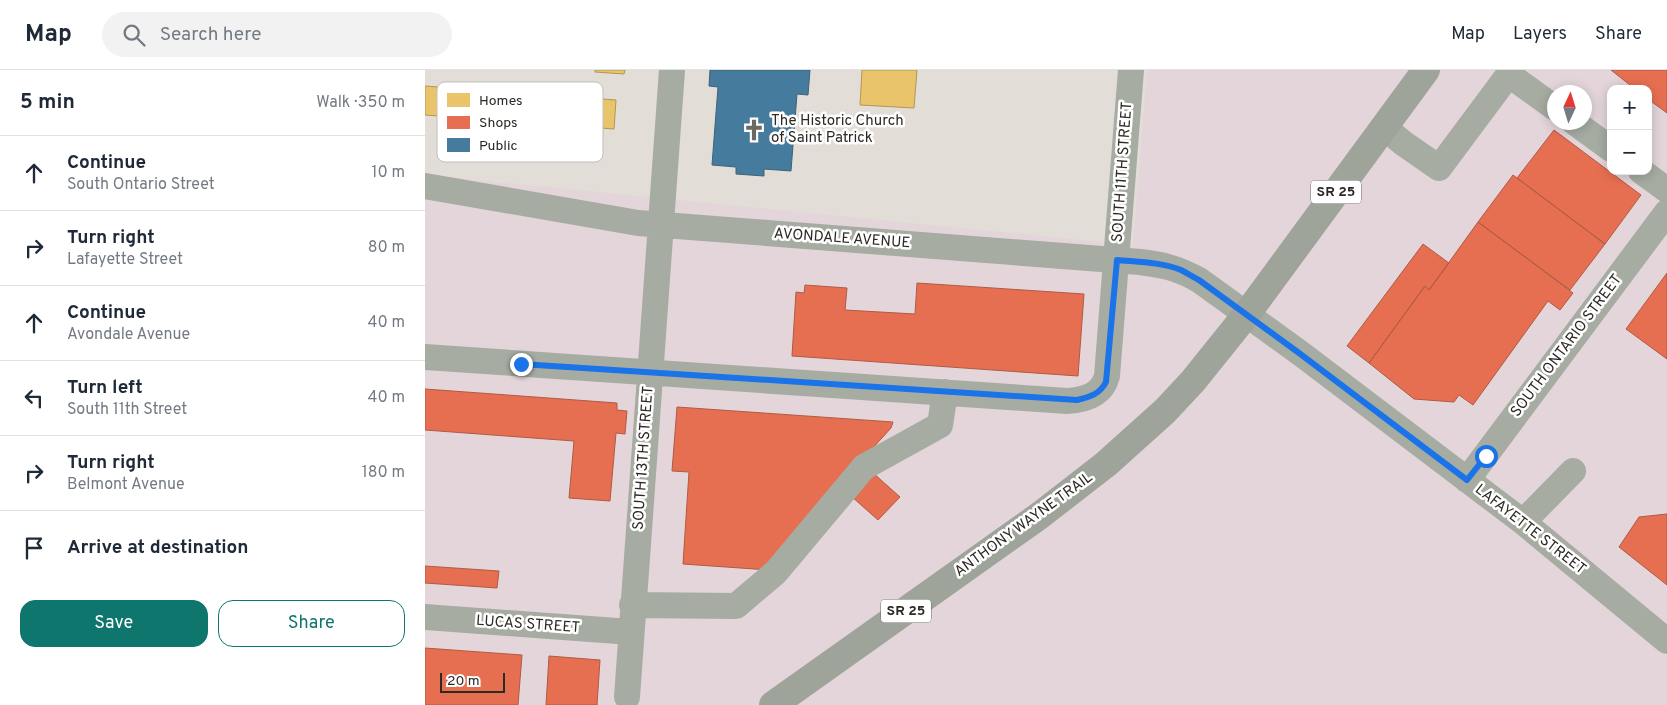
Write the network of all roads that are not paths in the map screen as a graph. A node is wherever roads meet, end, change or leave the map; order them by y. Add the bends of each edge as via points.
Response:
1 (672, 70) edge
2 (1131, 70) edge
3 (1426, 70) edge
4 (1510, 72) edge
5 (1547, 102) edge
6 (1384, 128) junction
7 (1585, 130) edge
8 (1607, 146) edge
9 (1646, 175) edge
10 (425, 186) edge
11 (1667, 190) edge
12 (1667, 212) edge
13 (661, 226) junction
14 (1117, 260) junction
15 (1247, 315) junction
16 (425, 357) edge
17 (650, 372) junction
18 (945, 392) junction
19 (1573, 471) dead end
20 (1467, 480) junction
21 (1523, 522) junction
22 (632, 605) junction
23 (425, 617) edge
24 (631, 632) junction
25 (1667, 641) edge
26 (627, 697) dead end
27 (773, 705) edge

1 - 13 street, SOUTH 13TH STREET
2 - 14 street, SOUTH 11TH STREET
3 - 6 main road, SR 25
4 - 5 street
4 - 6 street via 1439,168
6 - 15 main road, SR 25
7 - 8 street
9 - 11 street
10 - 13 street, AVONDALE AVENUE
12 - 20 street, SOUTH ONTARIO STREET
13 - 14 street, AVONDALE AVENUE
13 - 17 street, SOUTH 13TH STREET
14 - 15 street, AVONDALE AVENUE via 1161,264 1181,270
14 - 18 street, SOUTH 11TH STREET via 1107,376 1099,392 1067,401
15 - 20 street, LAFAYETTE STREET
15 - 27 main road, ANTHONY WAYNE TRAIL / SR 25 via 1165,411 1107,464
16 - 17 street
17 - 18 street
17 - 22 street, SOUTH 13TH STREET
18 - 22 street via 940,425 864,467 776,572 736,606
19 - 21 street
20 - 21 street, LAFAYETTE STREET
21 - 25 street, LAFAYETTE STREET
22 - 24 street, SOUTH 13TH STREET
23 - 24 street, LUCAS STREET
24 - 26 street, SOUTH 13TH STREET

